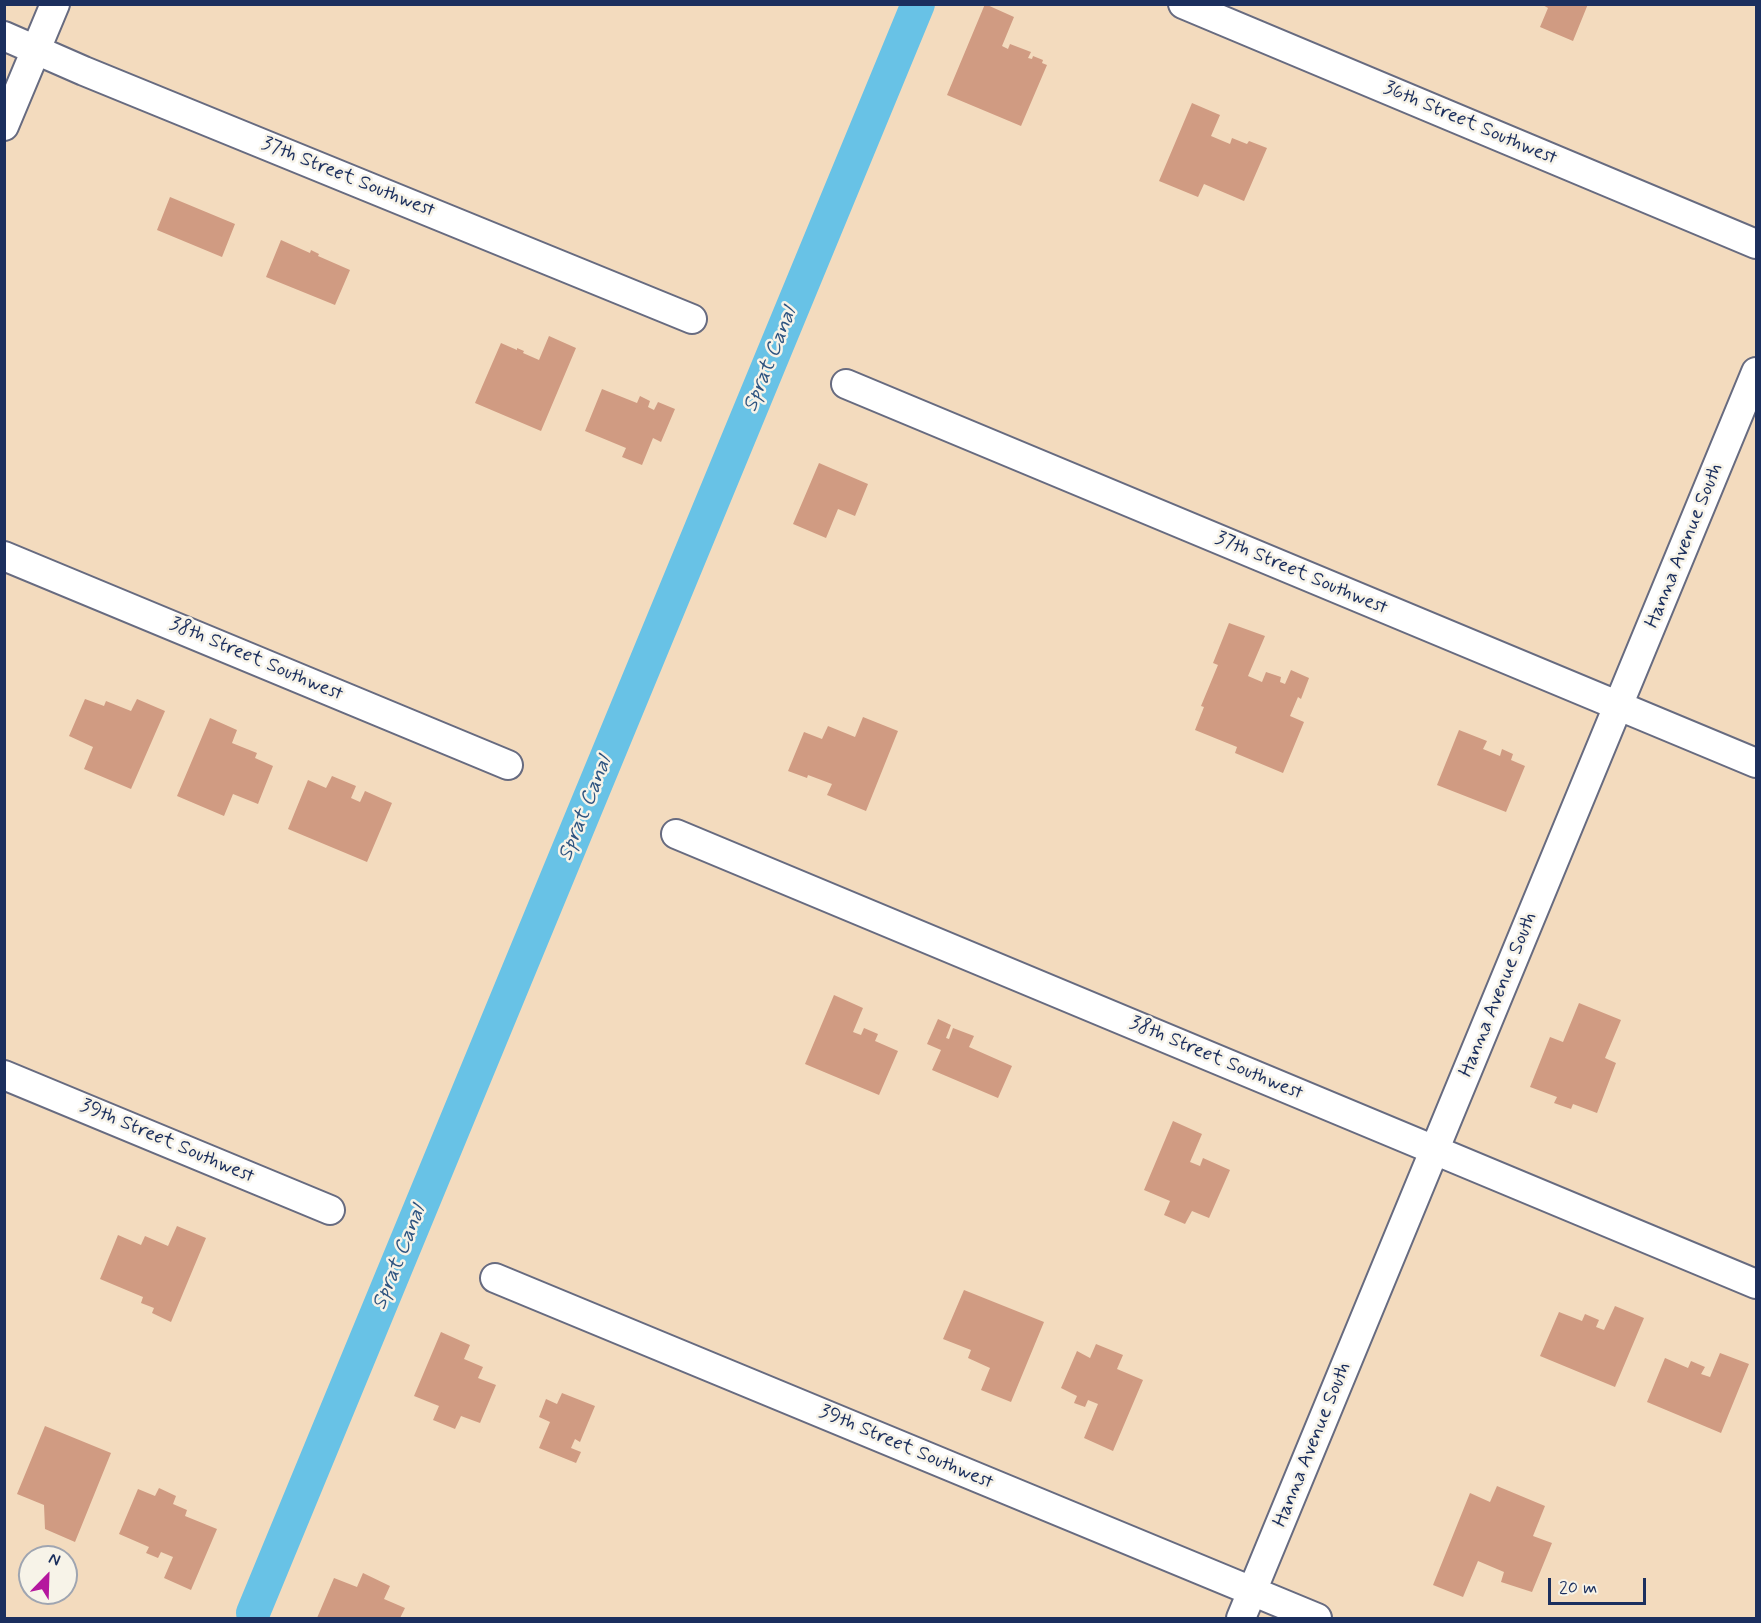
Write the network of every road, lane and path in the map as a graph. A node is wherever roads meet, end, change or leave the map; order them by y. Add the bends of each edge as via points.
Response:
1 (55, 4) edge
2 (1183, 4) edge
3 (4, 36) edge
4 (36, 49) junction
5 (4, 126) edge
6 (1756, 244) edge
7 (692, 319) dead end
8 (1756, 372) edge
9 (846, 384) dead end
10 (4, 556) edge
11 (1618, 706) junction
12 (1756, 763) edge
13 (508, 765) dead end
14 (676, 834) dead end
15 (4, 1075) edge
16 (1434, 1151) junction
17 (330, 1210) dead end
18 (495, 1278) dead end
19 (1756, 1284) edge
20 (1252, 1592) junction
21 (1241, 1618) edge
22 (1317, 1618) edge

1 - 4 street
2 - 6 street, 36th Street Southwest
3 - 4 street, 37th Street Southwest
4 - 5 street
4 - 7 street, 37th Street Southwest
8 - 11 street, Hanna Avenue South
9 - 11 street, 37th Street Southwest
10 - 13 street, 38th Street Southwest
11 - 12 street, 37th Street Southwest
11 - 16 street, Hanna Avenue South
14 - 16 street, 38th Street Southwest
15 - 17 street, 39th Street Southwest
16 - 19 street, 38th Street Southwest
16 - 20 street, Hanna Avenue South
18 - 20 street, 39th Street Southwest
20 - 21 street, Hanna Avenue South
20 - 22 street, 39th Street Southwest

